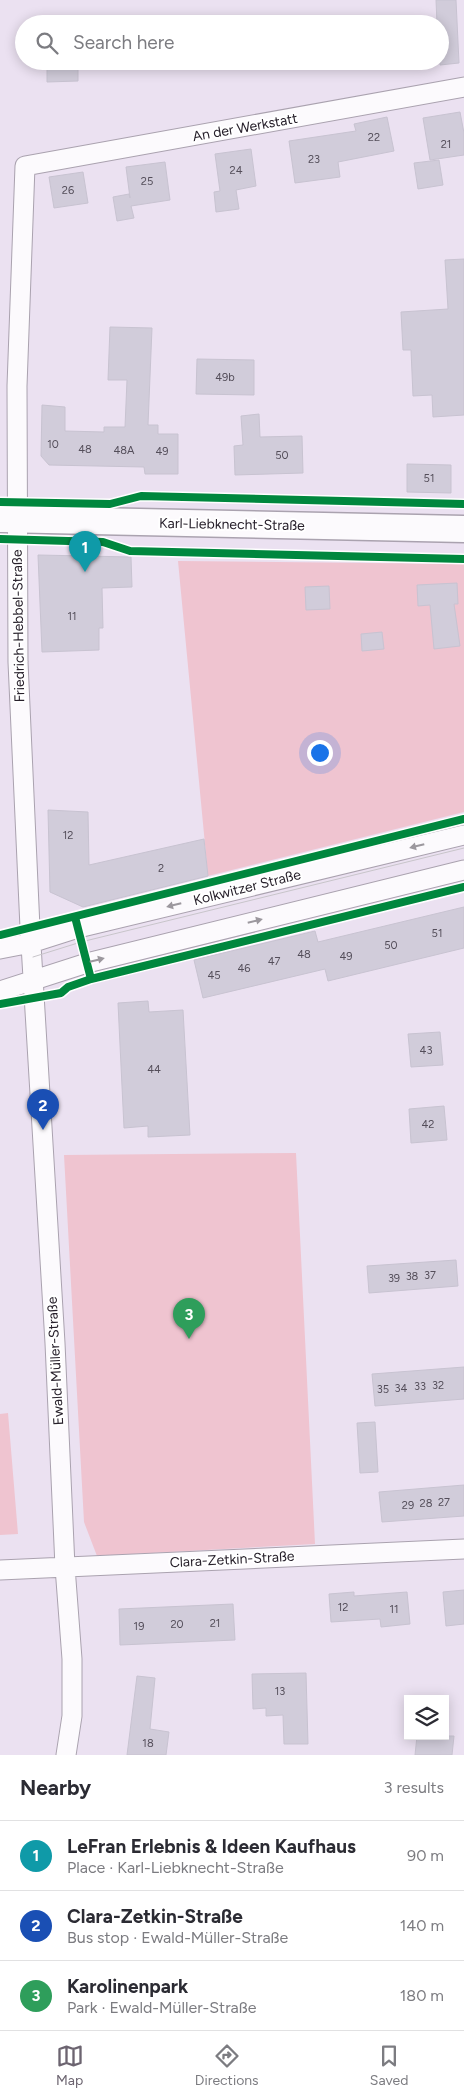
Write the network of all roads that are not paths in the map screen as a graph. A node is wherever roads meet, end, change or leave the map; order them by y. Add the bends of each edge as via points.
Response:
1 (464, 87) edge
2 (25, 166) joint
3 (9, 519) edge
4 (464, 529) edge
5 (464, 835) edge
6 (464, 870) edge
7 (32, 943) junction
8 (0, 949) edge
9 (34, 974) junction
10 (0, 990) edge
11 (464, 1549) edge
12 (65, 1567) junction
13 (0, 1570) edge
14 (66, 1755) edge

1 - 2 street, An der Werkstatt
2 - 3 street, Friedrich-Hebbel-Straße
3 - 4 main road, Karl-Liebknecht-Straße
3 - 7 street, Friedrich-Hebbel-Straße
5 -> 7 street, Kolkwitzer Straße via 78,928
9 -> 6 street
7 - 8 street, Kolkwitzer Straße
7 - 9 street, Friedrich-Hebbel-Straße
9 - 10 street
9 - 12 street, Ewald-Müller-Straße
11 - 12 street, Clara-Zetkin-Straße
12 - 13 street, Clara-Zetkin-Straße
12 - 14 street, Ewald-Müller-Straße via 72,1659 72,1716

